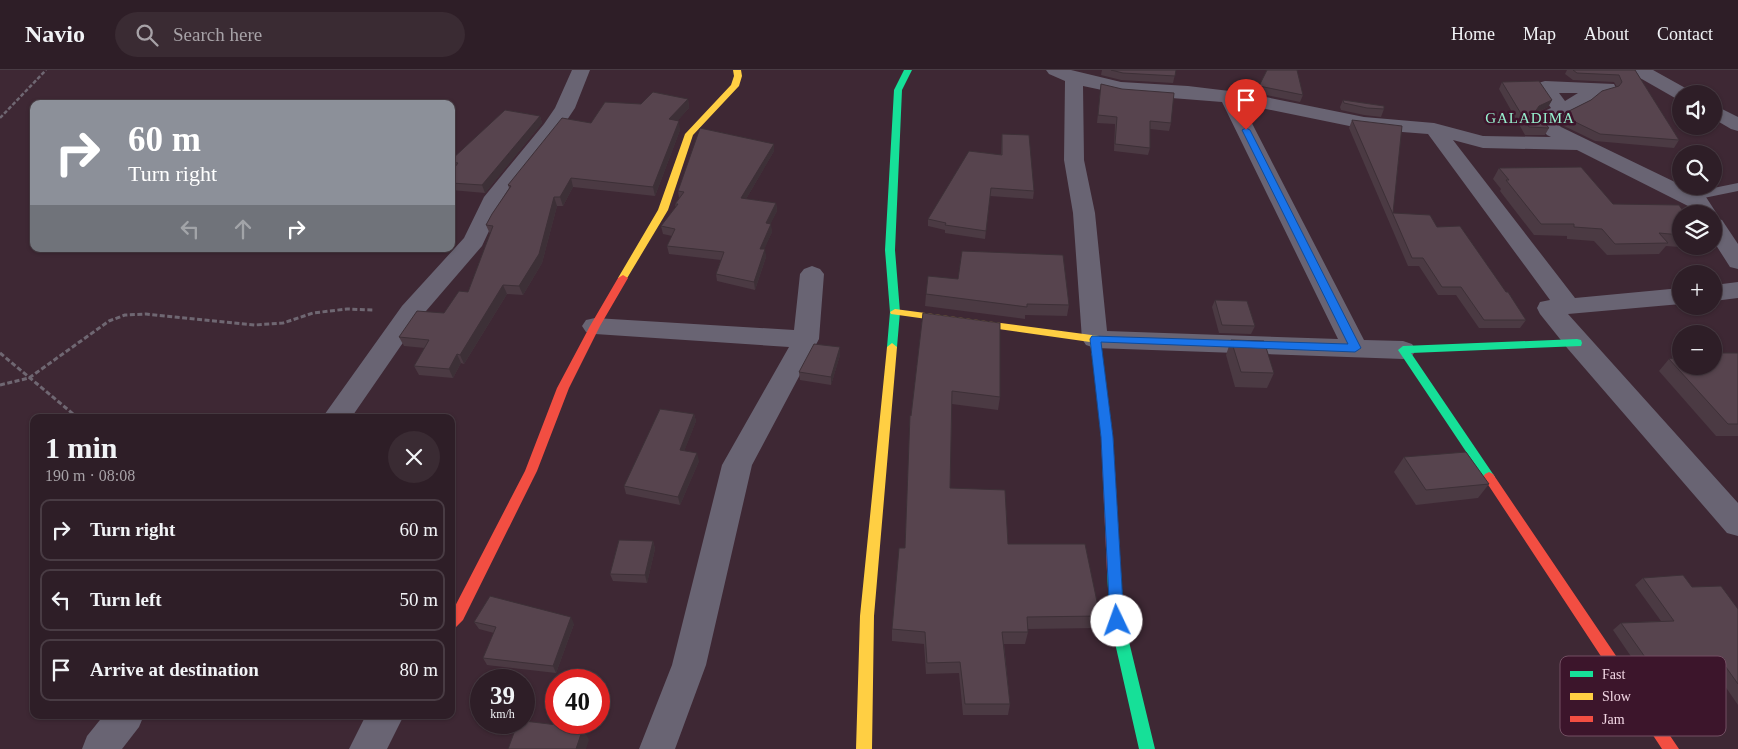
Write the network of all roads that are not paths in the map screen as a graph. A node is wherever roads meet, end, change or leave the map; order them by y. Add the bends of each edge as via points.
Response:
1 (581, 70) edge
2 (737, 70) edge
3 (908, 70) edge
4 (1639, 70) edge
5 (1064, 74) edge
6 (1672, 88) edge
7 (1230, 97) junction
8 (1561, 109) dead end
9 (1722, 116) edge
10 (1738, 125) edge
11 (1434, 129) junction
12 (1579, 144) junction
13 (1738, 187) edge
14 (1689, 197) junction
15 (1700, 205) edge
16 (1722, 238) edge
17 (1738, 262) edge
18 (812, 274) dead end
19 (1738, 290) edge
20 (1722, 291) edge
21 (1672, 297) edge
22 (1568, 306) junction
23 (895, 312) junction
24 (595, 326) junction
25 (806, 339) junction
26 (1095, 339) junction
27 (1577, 343) junction
28 (1355, 348) junction
29 (1404, 350) junction
30 (339, 414) edge
31 (1738, 524) edge
32 (455, 619) edge
33 (1609, 656) edge
34 (123, 719) edge
35 (384, 719) edge
36 (1662, 736) edge
37 (100, 749) edge
38 (367, 749) edge
39 (657, 749) edge
40 (864, 749) edge
41 (1147, 749) edge
42 (1671, 749) edge

1 - 30 street via 565,108 492,202 474,241 411,312
2 - 24 street via 735,86 689,134 663,210
3 - 23 street via 898,90 890,250
4 - 6 street
5 - 7 street via 1121,88
5 - 26 street via 1084,213
7 - 11 street via 1364,123
7 - 28 street
8 - 12 street via 1543,119 1554,131
9 - 10 street
11 - 12 street via 1483,142
11 - 22 street
12 - 14 street
13 - 14 lane
14 - 15 street
16 - 17 street
18 - 25 street
19 - 20 street
21 - 22 street
22 - 27 street via 1549,308
23 - 26 street
23 - 40 street via 867,616
24 - 25 street
24 - 32 street via 563,388 531,471
25 - 39 street via 737,465 689,665
26 - 28 street
26 - 41 street via 1107,437 1117,621
27 - 29 street
27 - 31 street
28 - 29 street
29 - 33 street
34 - 37 street
35 - 38 street
36 - 42 street

